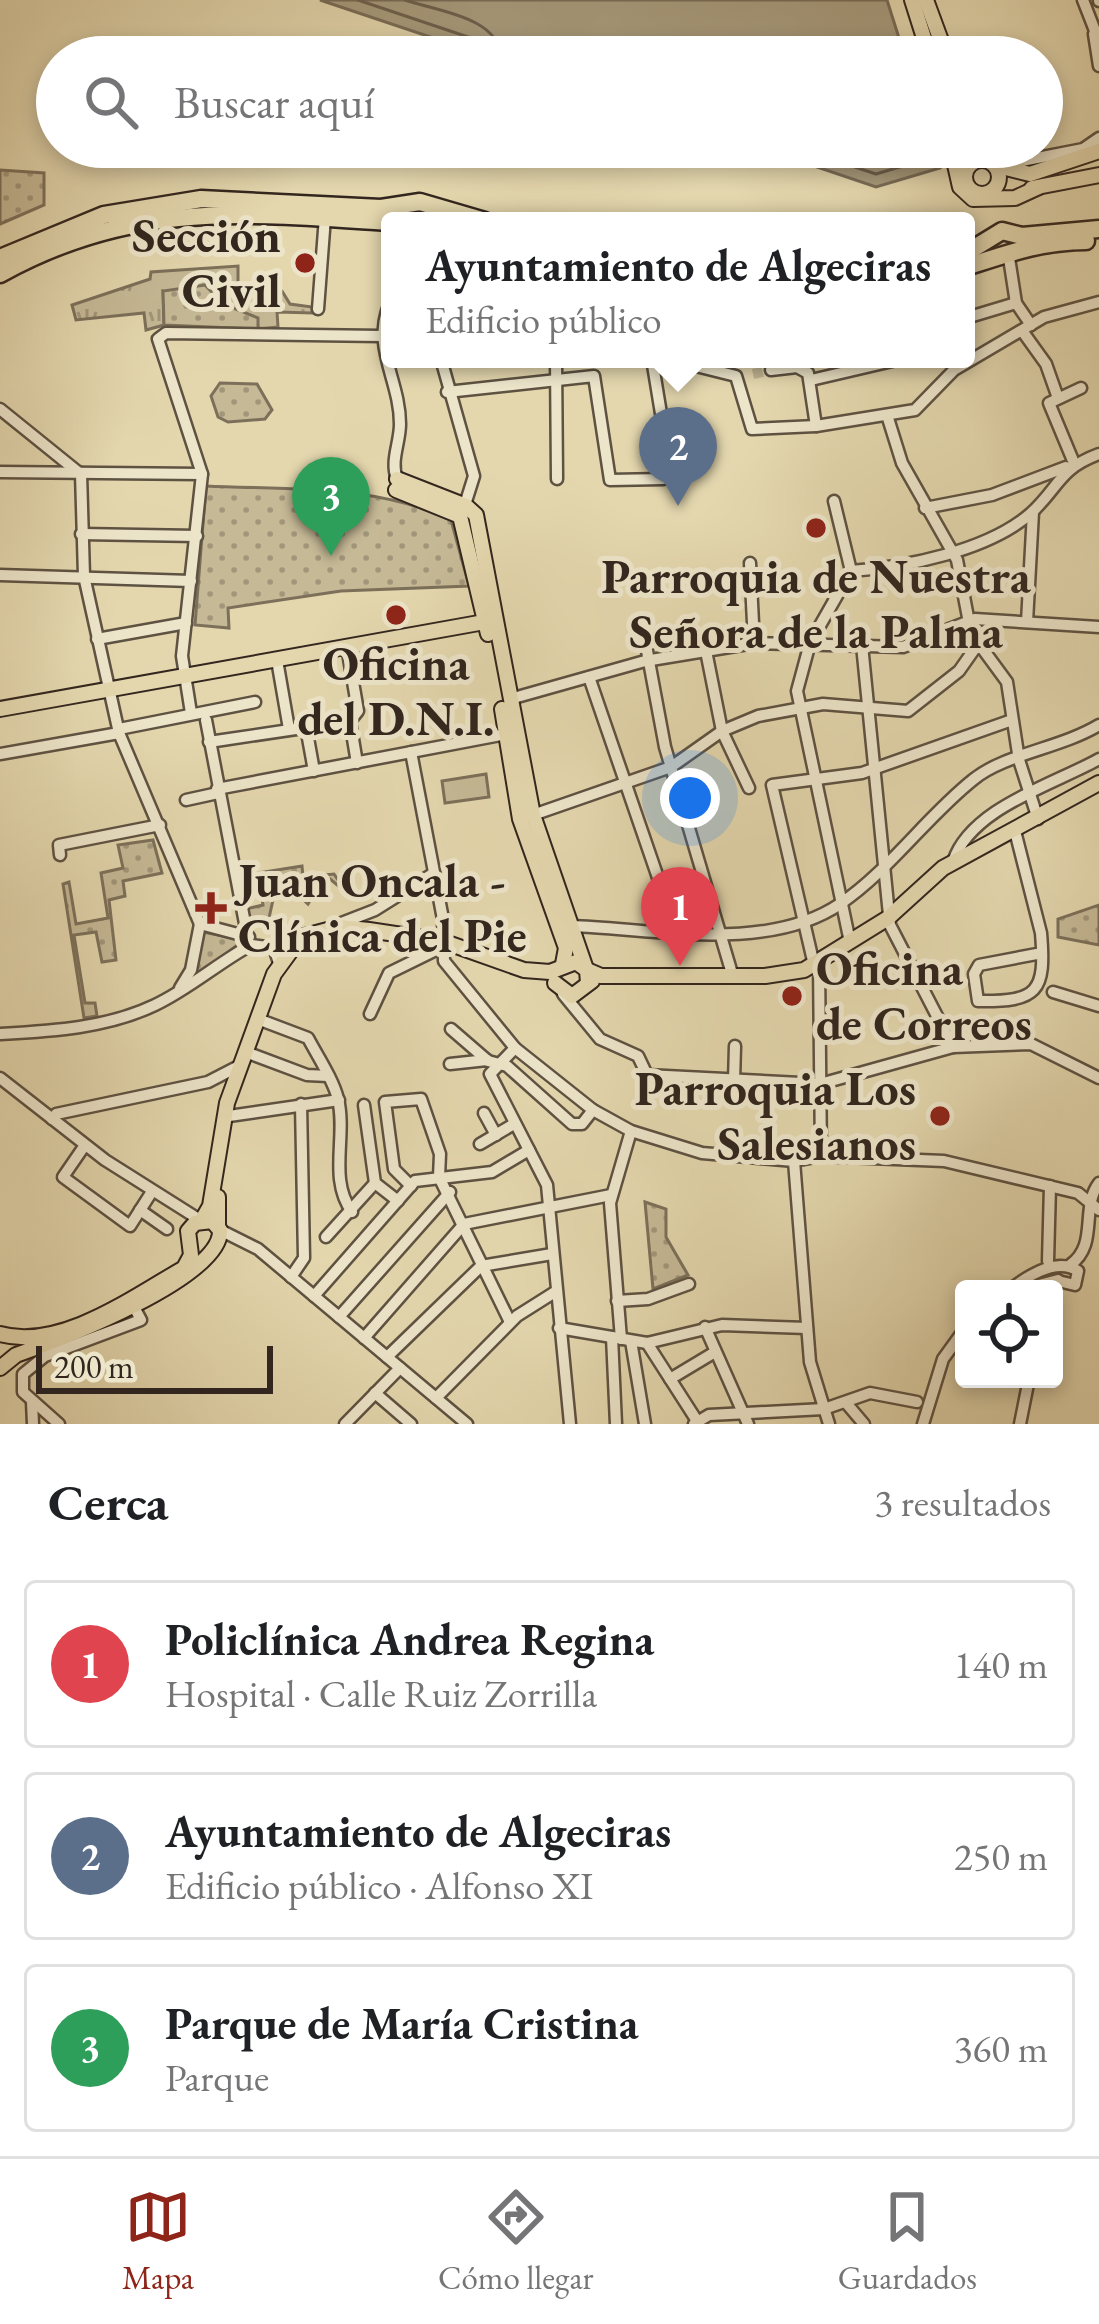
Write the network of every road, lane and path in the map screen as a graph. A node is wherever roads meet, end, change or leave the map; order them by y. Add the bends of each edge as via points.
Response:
1 (912, 0) edge
2 (926, 0) edge
3 (1083, 0) edge
4 (923, 36) edge
5 (939, 36) edge
6 (1096, 37) edge
7 (1099, 66) edge
8 (1099, 138) edge
9 (1099, 151) edge
10 (1063, 155) edge
11 (957, 168) edge
12 (961, 168) edge
13 (970, 168) edge
14 (997, 168) edge
15 (1009, 168) edge
16 (1097, 174) edge
17 (965, 181) junction
18 (1045, 181) junction
19 (986, 194) junction
20 (381, 212) edge
21 (325, 217) junction
22 (381, 221) edge
23 (1099, 229) edge
24 (1099, 241) edge
25 (975, 249) edge
26 (1010, 250) junction
27 (0, 258) edge
28 (975, 264) edge
29 (0, 274) edge
30 (1099, 302) edge
31 (1016, 303) junction
32 (318, 309) dead end
33 (975, 315) edge
34 (1027, 328) junction
35 (381, 336) edge
36 (975, 358) edge
37 (389, 368) edge
38 (443, 368) edge
39 (556, 368) edge
40 (653, 368) edge
41 (704, 368) edge
42 (788, 368) edge
43 (798, 368) edge
44 (863, 368) edge
45 (957, 368) edge
46 (771, 370) dead end
47 (753, 374) tunnel mouth
48 (736, 376) junction
49 (812, 380) junction
50 (557, 382) junction
51 (1081, 388) dead end
52 (447, 392) junction
53 (1058, 398) junction
54 (0, 409) edge
55 (887, 415) junction
56 (816, 426) junction
57 (48, 451) junction
58 (1099, 454) edge
59 (1071, 465) junction
60 (0, 472) edge
61 (42, 473) junction
62 (81, 473) junction
63 (202, 474) junction
64 (556, 479) dead end
65 (396, 485) joint
66 (833, 501) dead end
67 (925, 508) junction
68 (463, 511) junction
69 (1033, 512) junction
70 (81, 534) junction
71 (197, 536) junction
72 (952, 554) junction
73 (0, 563) edge
74 (750, 563) dead end
75 (851, 571) junction
76 (0, 575) edge
77 (84, 576) junction
78 (191, 580) junction
79 (490, 618) junction
80 (967, 621) junction
81 (1027, 622) junction
82 (186, 623) junction
83 (1099, 627) edge
84 (97, 639) junction
85 (645, 640) dead end
86 (810, 643) junction
87 (754, 644) junction
88 (978, 644) junction
89 (862, 645) junction
90 (347, 647) junction
91 (706, 651) junction
92 (277, 660) junction
93 (645, 661) junction
94 (184, 673) junction
95 (589, 677) junction
96 (111, 686) junction
97 (510, 699) junction
98 (255, 703) dead end
99 (0, 706) edge
100 (800, 707) junction
101 (867, 710) junction
102 (191, 713) junction
103 (206, 720) dead end
104 (1012, 720) junction
105 (350, 721) junction
106 (1099, 725) edge
107 (306, 727) junction
108 (290, 729) junction
109 (119, 731) junction
110 (722, 731) junction
111 (506, 734) junction
112 (209, 742) junction
113 (411, 752) junction
114 (0, 754) edge
115 (1099, 759) edge
116 (1019, 760) junction
117 (357, 763) junction
118 (671, 767) junction
119 (871, 769) junction
120 (314, 771) junction
121 (817, 779) junction
122 (627, 783) junction
123 (1099, 783) edge
124 (749, 788) dead end
125 (218, 791) junction
126 (1030, 795) junction
127 (186, 800) dead end
128 (526, 817) junction
129 (1038, 819) junction
130 (160, 825) junction
131 (1015, 831) junction
132 (61, 855) dead end
133 (953, 863) junction
134 (880, 867) junction
135 (434, 873) junction
136 (841, 903) junction
137 (375, 910) junction
138 (888, 918) junction
139 (357, 919) junction
140 (241, 920) junction
141 (803, 923) junction
142 (200, 924) junction
143 (572, 926) junction
144 (376, 928) junction
145 (325, 929) junction
146 (676, 930) junction
147 (232, 932) junction
148 (724, 933) junction
149 (246, 942) junction
150 (294, 942) junction
151 (850, 942) junction
152 (442, 944) junction
153 (1042, 953) junction
154 (279, 963) junction
155 (816, 964) junction
156 (562, 965) junction
157 (196, 974) junction
158 (733, 976) junction
159 (588, 978) junction
160 (559, 988) junction
161 (1053, 992) dead end
162 (1099, 1006) edge
163 (575, 1011) junction
164 (370, 1014) dead end
165 (263, 1022) junction
166 (451, 1029) dead end
167 (0, 1034) edge
168 (735, 1046) dead end
169 (952, 1047) junction
170 (514, 1048) junction
171 (246, 1058) junction
172 (491, 1061) junction
173 (450, 1064) dead end
174 (328, 1076) junction
175 (0, 1078) edge
176 (1099, 1078) edge
177 (734, 1081) junction
178 (208, 1082) junction
179 (820, 1084) junction
180 (230, 1095) junction
181 (338, 1100) junction
182 (301, 1104) junction
183 (364, 1105) dead end
184 (593, 1110) junction
185 (484, 1113) dead end
186 (229, 1116) junction
187 (52, 1119) junction
188 (514, 1124) junction
189 (631, 1131) junction
190 (495, 1135) junction
191 (481, 1144) dead end
192 (85, 1145) junction
193 (529, 1150) junction
194 (821, 1156) junction
195 (794, 1161) junction
196 (509, 1162) junction
197 (439, 1177) junction
198 (375, 1183) junction
199 (1099, 1183) edge
200 (411, 1186) junction
201 (1050, 1186) junction
202 (450, 1192) junction
203 (151, 1193) junction
204 (611, 1195) junction
205 (398, 1201) junction
206 (548, 1206) junction
207 (1095, 1208) edge
208 (140, 1210) junction
209 (352, 1212) junction
210 (464, 1224) junction
211 (167, 1229) dead end
212 (219, 1229) junction
213 (1099, 1231) edge
214 (201, 1236) junction
215 (326, 1237) dead end
216 (240, 1242) junction
217 (552, 1254) junction
218 (1048, 1261) dead end
219 (481, 1267) junction
220 (1071, 1268) junction
221 (292, 1277) junction
222 (1027, 1280) edge
223 (1060, 1280) edge
224 (689, 1284) dead end
225 (1063, 1285) edge
226 (555, 1292) junction
227 (314, 1296) junction
228 (617, 1301) junction
229 (133, 1305) junction
230 (339, 1317) junction
231 (510, 1322) junction
232 (559, 1328) junction
233 (705, 1328) junction
234 (807, 1328) junction
235 (364, 1338) junction
236 (621, 1339) junction
237 (955, 1342) edge
238 (10, 1343) edge
239 (647, 1343) junction
240 (715, 1352) junction
241 (955, 1354) edge
242 (387, 1357) junction
243 (0, 1368) edge
244 (400, 1368) junction
245 (670, 1379) junction
246 (1027, 1388) edge
247 (375, 1393) junction
248 (436, 1398) junction
249 (32, 1402) junction
250 (917, 1402) dead end
251 (847, 1404) junction
252 (824, 1409) junction
253 (784, 1418) edge
254 (746, 1419) edge
255 (57, 1423) edge
256 (36, 1424) edge
257 (346, 1424) edge
258 (411, 1424) edge
259 (467, 1424) edge
260 (570, 1424) edge
261 (616, 1424) edge
262 (645, 1424) edge
263 (697, 1424) edge
264 (829, 1424) edge
265 (864, 1424) edge
266 (927, 1424) edge
267 (1020, 1424) edge

1 - 4 main road
2 - 5 main road
3 - 6 street
6 - 7 street
8 - 10 street
9 - 18 main road
11 - 18 main road via 973,200 1015,198
12 - 17 main road
13 - 17 main road
14 - 19 main road via 998,182
15 - 18 main road
16 - 18 main road
17 - 19 main road
18 - 19 main road
20 - 27 highway via 201,199 104,215
21 - 22 highway
21 - 29 highway via 231,211 136,221
21 - 32 street
23 - 26 highway
24 - 26 highway
25 - 26 highway via 992,239
26 - 28 highway
26 - 31 street
30 - 34 street
31 - 33 street
31 - 34 street
34 - 36 street
34 - 53 street
35 - 63 street via 158,339
37 - 65 street via 399,410
38 - 52 street
39 - 50 street
40 - 50 street via 667,478 610,480 596,378
41 - 48 street
42 - 46 street
43 - 49 street
44 - 49 street
45 - 55 street via 915,410
47 - 48 street
48 - 56 street via 752,429
49 - 56 street
50 - 52 street
50 - 64 street
51 - 53 street
52 - 68 street via 475,476
53 - 59 street via 1049,406
54 - 57 street
55 - 56 street
55 - 67 street
57 - 61 street
57 - 62 street
58 - 59 street
59 - 67 street via 992,495
59 - 69 street
60 - 61 street
61 - 62 street
62 - 63 street
62 - 70 street
63 - 71 street
65 - 68 main road
66 - 75 street
67 - 72 street
68 - 79 main road via 476,515
69 - 72 street
69 - 81 street
70 - 71 street
70 - 77 street
71 - 78 street
72 - 75 street
72 - 80 street
73 - 76 street
74 - 87 street
75 - 86 street
76 - 77 street
77 - 78 street
77 - 84 street
78 - 82 street
79 - 90 main road
79 - 94 main road
79 - 97 main road
79 - 111 main road
80 - 81 street
80 - 88 street
80 - 89 street via 903,647
81 - 83 street
82 - 84 street
82 - 94 street
84 - 96 street
85 - 93 street
86 - 87 street
86 - 89 street
86 - 100 street
87 - 91 street
88 - 101 street via 943,686 908,711
88 - 104 street via 1007,682
89 - 101 street
90 - 92 main road
90 - 105 street via 358,711
91 - 93 street
91 - 110 street
92 - 94 main road
92 - 108 street
93 - 95 street
93 - 118 street
94 - 96 main road
94 - 102 street
95 - 97 street
95 - 122 street
96 - 99 main road
96 - 109 street
97 - 128 main road
98 - 102 street
100 - 101 street
100 - 110 street
100 - 121 street
101 - 119 street
102 - 109 street
103 - 112 street
104 - 116 street
104 - 119 street
105 - 107 street
105 - 117 street
106 - 116 street
107 - 108 street
107 - 120 street
108 - 112 street
109 - 114 street
109 - 130 street
110 - 118 street
110 - 124 street
111 - 113 street
111 - 128 main road
112 - 125 street
113 - 117 street
113 - 135 street
115 - 126 street
116 - 126 street
116 - 134 street via 976,777
117 - 120 street
118 - 122 street
118 - 148 street
119 - 121 street
119 - 134 street
120 - 125 street
121 - 136 street
121 - 141 street via 772,785
122 - 128 street
122 - 146 street
123 - 129 main road
125 - 127 street
125 - 140 street
126 - 129 street
126 - 133 street via 989,819
128 - 143 main road
128 - 156 main road via 566,948
129 - 131 main road
130 - 132 street via 58,844
130 - 142 street
131 - 133 main road
131 - 153 street
133 - 138 main road
134 - 136 street
134 - 138 street
135 - 137 street
135 - 152 street
136 - 141 street
136 - 151 street
137 - 139 street
137 - 144 street
138 - 151 main road
138 - 169 street
139 - 144 street
139 - 145 street
140 - 147 street
140 - 149 street
141 - 148 street
141 - 155 street
142 - 147 street
142 - 157 street
143 - 146 street
143 - 159 main road
144 - 145 main road
144 - 152 main road
145 - 150 main road
146 - 148 street
147 - 149 street
148 - 158 street
149 - 150 street
149 - 154 street via 274,948
149 - 157 street
150 - 154 main road
151 - 155 main road
152 - 156 main road via 524,970
152 - 160 main road
152 - 164 street via 389,974
152 - 165 main road via 361,932 312,937 290,954
152 - 170 street via 458,981
153 - 153 street via 979,965 978,1001 1038,992
154 - 171 main road
155 - 158 main road via 778,976
155 - 179 street
156 - 159 main road via 576,962
156 - 160 main road
157 - 167 street via 131,1016
158 - 159 main road
159 - 160 main road
159 - 163 street
160 - 163 street
161 - 162 street
163 - 177 street via 600,1039 634,1052 647,1076
165 - 171 main road
165 - 174 street via 308,1038
166 - 172 street
168 - 177 street
169 - 176 street via 1039,1045
169 - 179 street
170 - 172 street
170 - 184 street
171 - 174 street
171 - 178 street via 232,1074
171 - 180 main road
171 - 186 main road
172 - 173 street
172 - 184 street via 572,1124
172 - 188 street via 492,1083
174 - 181 street
175 - 187 street
177 - 179 street
178 - 180 street
178 - 187 street
179 - 194 street
180 - 214 main road
181 - 182 street
181 - 209 street via 340,1196
182 - 186 street
182 - 221 street via 304,1258
183 - 198 street
184 - 189 street
185 - 190 street
186 - 212 main road
187 - 192 street
188 - 190 street
188 - 193 street
189 - 195 street via 702,1154
189 - 204 street
190 - 191 street
190 - 196 street
192 - 203 street
192 - 208 street via 63,1178 130,1226
193 - 196 street
193 - 206 street
194 - 195 street
194 - 201 street via 934,1160
195 - 234 street
196 - 197 street via 492,1172
197 - 200 street
197 - 200 street via 422,1100 386,1102 394,1169
197 - 202 street
198 - 205 street
198 - 209 street
199 - 207 street
200 - 205 street
201 - 207 street
201 - 218 street
202 - 210 street
202 - 230 street
203 - 208 street
203 - 214 street
204 - 206 street
204 - 228 street
205 - 227 street
206 - 210 street
206 - 217 street
207 - 220 street via 1089,1240
208 - 211 street
209 - 215 street
210 - 219 street
210 - 235 street
212 - 214 main road
212 - 216 street
213 - 220 street
214 - 216 street
214 - 229 main road via 194,1270
214 - 238 main road via 184,1268 42,1338
216 - 221 street
217 - 219 street
217 - 226 street
219 - 231 street
219 - 242 street
220 - 222 street via 1048,1268
220 - 223 street
220 - 225 street via 1071,1287
221 - 227 street
224 - 228 street
226 - 231 street
226 - 232 street
227 - 230 street
228 - 236 street
229 - 238 main road
229 - 249 street via 141,1320 33,1363 20,1380
230 - 235 street
231 - 248 street
232 - 236 street
232 - 260 street
233 - 234 street
233 - 239 street
233 - 240 street
234 - 252 street
235 - 242 street
236 - 239 street
236 - 261 street
236 - 262 street
237 - 266 street
238 - 243 main road
239 - 245 street
240 - 245 street
240 - 254 street
241 - 266 street
242 - 244 street
244 - 247 street
244 - 248 street
245 - 263 street
246 - 267 street
247 - 257 street
247 - 258 street
248 - 259 street
249 - 255 street
249 - 256 street
250 - 251 street via 870,1394
251 - 252 street
251 - 265 street
252 - 253 street
252 - 264 street
253 - 254 street
254 - 263 street via 709,1415
255 - 256 street

